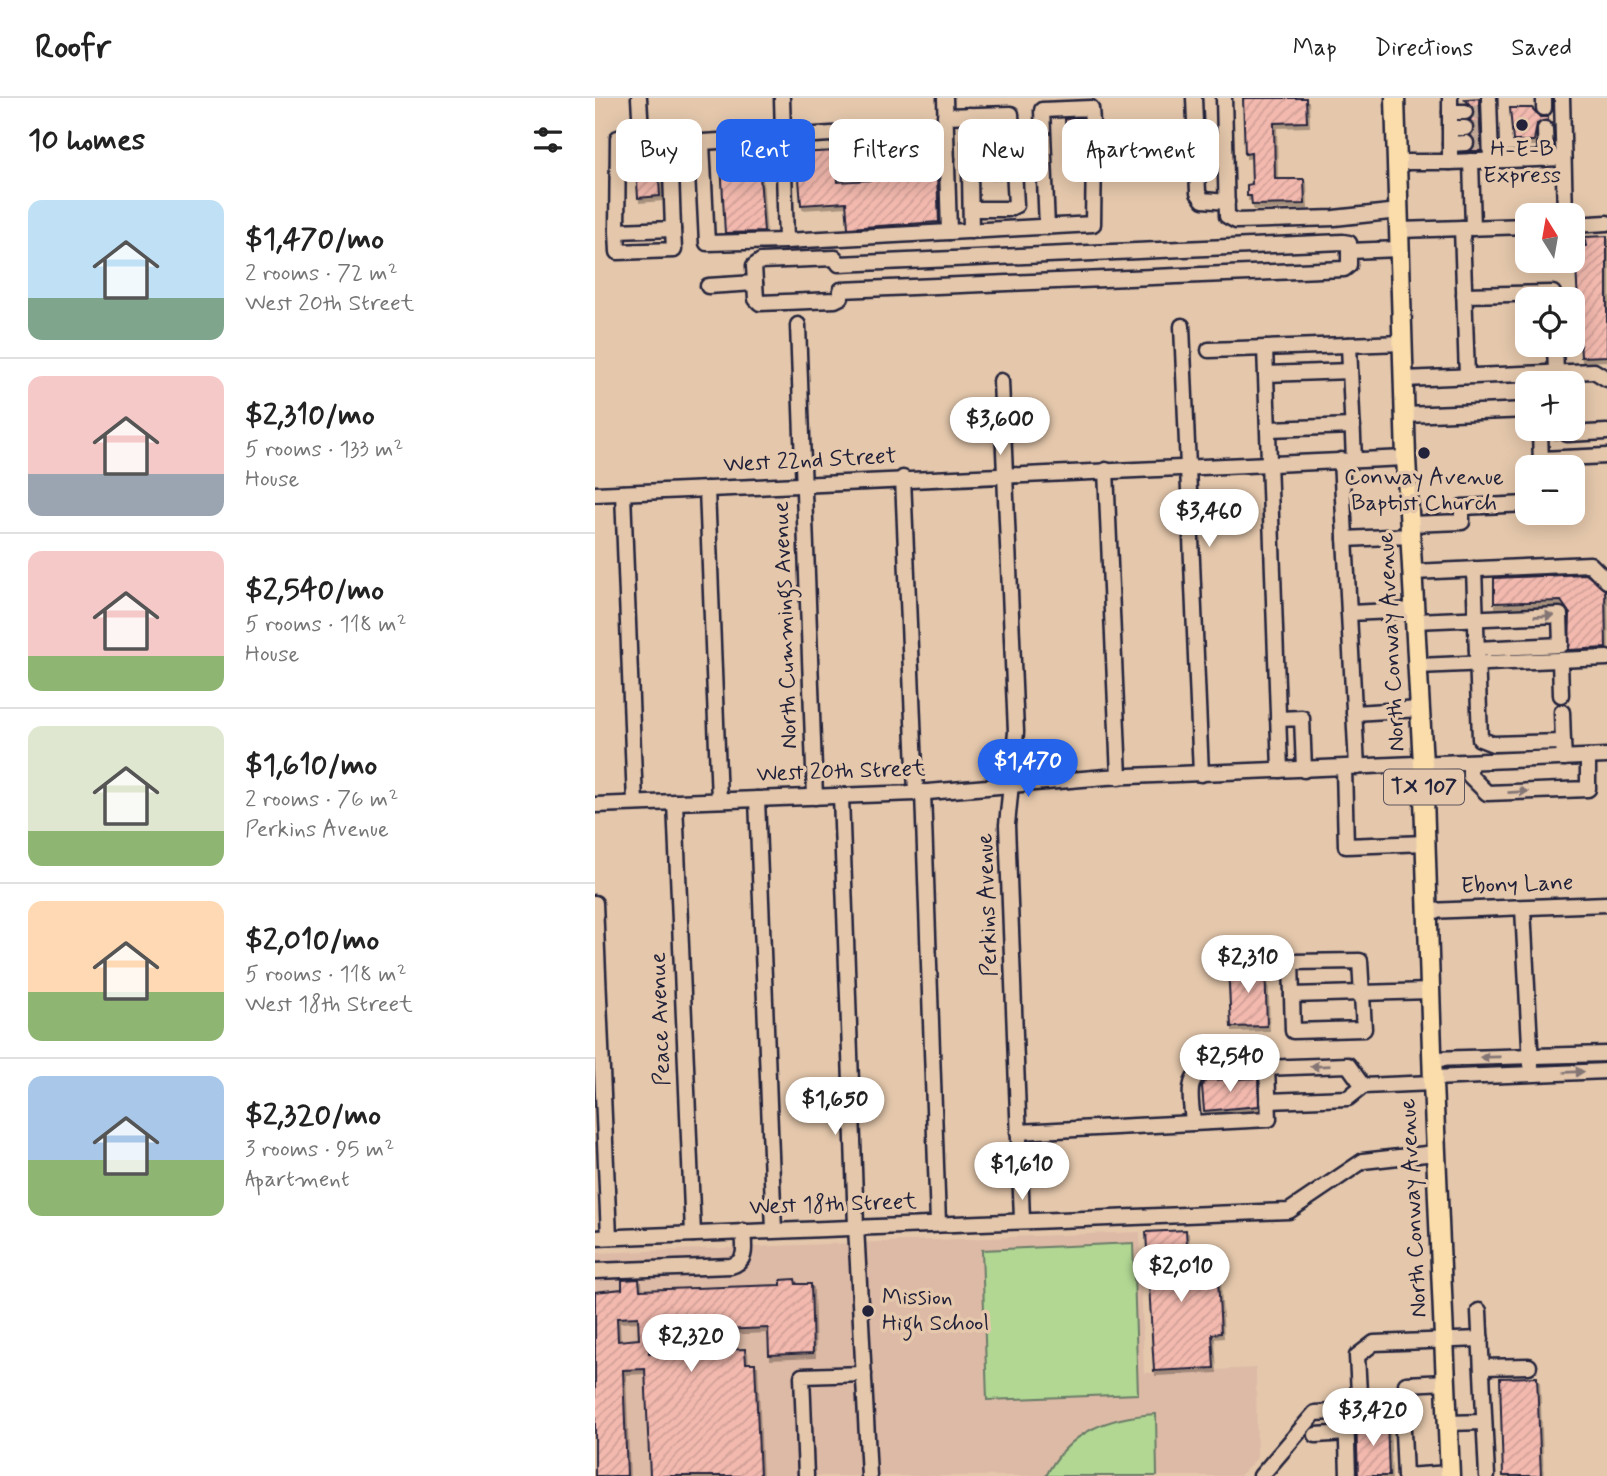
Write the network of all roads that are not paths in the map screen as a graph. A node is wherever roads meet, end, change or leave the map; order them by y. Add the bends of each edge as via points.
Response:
1 (639, 98) edge
2 (782, 98) edge
3 (944, 98) edge
4 (1194, 98) edge
5 (1224, 98) edge
6 (1395, 98) edge
7 (1562, 98) edge
8 (1042, 104) edge
9 (1455, 107) edge
10 (1487, 107) edge
11 (969, 115) junction
12 (640, 119) edge
13 (783, 119) edge
14 (945, 122) junction
15 (1450, 128) junction
16 (1465, 128) tunnel mouth
17 (1545, 129) dead end
18 (716, 142) edge
19 (702, 143) joint
20 (1466, 143) tunnel mouth
21 (1450, 144) junction
22 (1563, 158) junction
23 (944, 159) edge
24 (947, 159) junction
25 (1546, 159) junction
26 (1471, 161) junction
27 (1491, 161) junction
28 (1397, 162) junction
29 (1450, 162) junction
30 (618, 182) edge
31 (671, 182) edge
32 (784, 182) edge
33 (1227, 202) junction
34 (1565, 203) edge
35 (972, 209) junction
36 (1399, 211) junction
37 (1607, 223) edge
38 (1585, 224) edge
39 (1515, 226) edge
40 (1047, 227) junction
41 (1468, 228) junction
42 (673, 229) junction
43 (1399, 230) junction
44 (617, 231) junction
45 (971, 231) junction
46 (949, 232) junction
47 (786, 241) junction
48 (1400, 249) junction
49 (1349, 251) junction
50 (1094, 253) junction
51 (839, 264) junction
52 (1095, 279) junction
53 (755, 283) junction
54 (708, 286) dead end
55 (841, 289) junction
56 (1515, 294) edge
57 (1464, 295) junction
58 (798, 325) dead end
59 (1182, 326) dead end
60 (1403, 343) junction
61 (1349, 345) junction
62 (1265, 348) junction
63 (1209, 350) dead end
64 (1350, 371) junction
65 (1585, 371) edge
66 (1266, 374) junction
67 (1515, 374) edge
68 (1467, 376) junction
69 (1404, 379) junction
70 (1607, 379) edge
71 (1001, 381) dead end
72 (1515, 411) edge
73 (1405, 415) junction
74 (1353, 426) junction
75 (1269, 429) junction
76 (1585, 432) edge
77 (1607, 432) edge
78 (1607, 456) edge
79 (1406, 458) junction
80 (1585, 458) edge
81 (1348, 460) junction
82 (1271, 463) junction
83 (1187, 466) junction
84 (1106, 470) junction
85 (1006, 474) junction
86 (903, 478) junction
87 (803, 486) junction
88 (707, 489) junction
89 (623, 493) junction
90 (595, 494) edge
91 (1515, 505) edge
92 (1410, 530) junction
93 (1345, 539) junction
94 (1474, 569) junction
95 (1413, 572) junction
96 (1607, 580) edge
97 (1349, 613) junction
98 (1415, 616) junction
99 (1476, 619) junction
100 (1477, 649) junction
101 (1607, 658) edge
102 (1560, 660) junction
103 (1478, 664) junction
104 (1418, 666) junction
105 (1561, 695) dead end
106 (1420, 709) junction
107 (1562, 712) dead end
108 (1354, 713) junction
109 (1278, 719) junction
110 (1563, 742) junction
111 (1512, 744) junction
112 (1607, 756) edge
113 (1588, 757) junction
114 (1564, 758) junction
115 (1513, 760) junction
116 (1469, 763) junction
117 (1423, 764) junction
118 (1350, 768) junction
119 (1304, 770) junction
120 (1280, 771) junction
121 (1201, 774) junction
122 (1119, 777) junction
123 (1013, 785) junction
124 (920, 792) junction
125 (841, 796) junction
126 (815, 797) junction
127 (757, 799) junction
128 (719, 800) junction
129 (675, 802) junction
130 (635, 803) junction
131 (595, 805) edge
132 (1426, 843) junction
133 (595, 903) edge
134 (1607, 904) edge
135 (1523, 908) junction
136 (1429, 911) junction
137 (1430, 990) junction
138 (1362, 993) junction
139 (1291, 995) junction
140 (1607, 1054) edge
141 (1531, 1056) junction
142 (1432, 1059) junction
143 (1267, 1068) junction
144 (1607, 1070) edge
145 (1531, 1074) junction
146 (1432, 1081) junction
147 (1363, 1086) junction
148 (1268, 1101) junction
149 (1193, 1123) junction
150 (1019, 1132) junction
151 (1436, 1153) junction
152 (1022, 1219) junction
153 (937, 1223) junction
154 (856, 1226) junction
155 (774, 1230) junction
156 (743, 1231) junction
157 (693, 1234) junction
158 (602, 1238) edge
159 (595, 1271) edge
160 (1479, 1311) dead end
161 (1481, 1339) junction
162 (1444, 1340) junction
163 (1529, 1366) dead end
164 (1482, 1367) junction
165 (864, 1374) junction
166 (1446, 1382) junction
167 (1406, 1384) dead end
168 (1372, 1410) junction
169 (1346, 1411) junction
170 (1485, 1422) junction
171 (1448, 1423) junction
172 (1347, 1433) junction
173 (1316, 1435) dead end
174 (1450, 1474) edge
175 (806, 1476) edge
176 (869, 1476) edge
177 (1261, 1476) edge
178 (1348, 1476) edge
179 (1405, 1476) edge
180 (1487, 1476) edge

1 - 12 street
2 - 13 street
3 - 14 street
4 - 33 street via 1198,193 1203,201
5 - 33 street
6 - 28 main road, North Conway Avenue / TX 107
7 - 22 street
8 - 40 street
8 - 40 street via 1091,108 1094,152 1093,224
9 - 15 street
10 - 27 street
11 - 14 street
11 - 35 street
11 - 35 street via 1011,114 1016,205
14 - 24 street
15 - 16 street
15 - 21 street
17 - 25 street
18 - 19 street
19 - 47 street via 707,243
20 - 21 street
21 - 29 street
22 - 25 street
22 - 34 street
23 - 24 street
24 - 46 street
25 - 27 street
26 - 27 street
26 - 29 street
26 - 41 street
28 - 29 street
28 - 36 main road, North Conway Avenue / TX 107
30 - 44 street
31 - 42 street
32 - 47 street
33 - 36 street via 1227,216 1236,221
35 - 45 street
36 - 43 main road, North Conway Avenue / TX 107
37 - 38 street
39 - 41 street
40 - 45 street
41 - 43 street
41 - 57 street
42 - 44 street
42 - 44 street via 674,250 618,252
43 - 48 main road, North Conway Avenue / TX 107
45 - 46 street
46 - 47 street
48 - 49 street
48 - 60 main road, North Conway Avenue / TX 107
49 - 50 street via 1349,243 1343,242
49 - 52 street via 1349,265 1344,269
50 - 51 street
50 - 52 street
51 - 53 street via 835,258 761,261 754,266
51 - 55 street
52 - 55 street
53 - 54 street
53 - 55 street via 760,303 835,300 841,297
56 - 57 street
57 - 68 street
58 - 87 street, North Cummings Avenue
59 - 83 street
60 - 61 street
60 - 69 main road, North Conway Avenue / TX 107
61 - 62 street
61 - 64 street
62 - 63 street
62 - 66 street
64 - 66 street
64 - 74 street
65 - 70 street
66 - 75 street
67 - 68 street
68 - 69 street
69 - 73 main road, North Conway Avenue / TX 107
71 - 85 street, Perkins Avenue
72 - 73 street
73 - 79 main road, North Conway Avenue / TX 107
74 - 75 street
74 - 81 street
75 - 82 street
76 - 77 street
78 - 80 street
79 - 81 street, West 22nd Street
79 - 92 main road, North Conway Avenue / TX 107
81 - 82 street, West 22nd Street
81 - 93 street
82 - 83 street, West 22nd Street
82 - 109 street
83 - 84 street, West 22nd Street
83 - 121 street
84 - 85 street, West 22nd Street
84 - 122 street
85 - 86 street, West 22nd Street
85 - 123 street, Perkins Avenue via 1016,732
86 - 87 street, West 22nd Street
86 - 124 street
87 - 88 street, West 22nd Street
87 - 126 street, North Cummings Avenue
88 - 89 street, West 22nd Street
88 - 128 street
89 - 90 street, West 22nd Street
89 - 130 street
91 - 92 street via 1462,507 1462,522
92 - 93 street
92 - 95 main road, North Conway Avenue / TX 107
93 - 97 street
94 - 95 street
94 - 96 street via 1590,564
94 - 99 street
95 - 98 main road, North Conway Avenue / TX 107
97 - 98 street
97 - 108 street
98 - 99 street
98 - 104 main road, North Conway Avenue / TX 107
99 - 100 street
99 -> 100 street via 1560,615 1561,645
100 - 103 street
101 - 102 street
102 - 103 street
102 - 105 street
103 - 104 street
103 - 111 street via 1480,739
104 - 106 main road, North Conway Avenue / TX 107
106 - 108 street
106 - 117 main road, North Conway Avenue / TX 107
107 - 110 street
108 - 118 street
109 - 119 street via 1301,718
109 - 120 street
110 - 111 street
110 - 114 street
111 - 115 street
112 - 113 street, West 20th Street
113 - 114 street, West 20th Street
116 -> 113 street via 1470,776 1487,793 1588,789
114 - 115 street, West 20th Street
115 - 116 street, West 20th Street
116 - 117 street, West 20th Street
117 - 118 street, West 20th Street
117 - 132 main road, North Conway Avenue / TX 107
118 - 119 street, West 20th Street
118 - 132 street via 1346,846
119 - 120 street, West 20th Street
120 - 121 street, West 20th Street
121 - 122 street, West 20th Street
122 - 123 street, West 20th Street
123 - 124 street, West 20th Street
123 - 150 street, Perkins Avenue via 1007,825
124 - 125 street, West 20th Street
124 - 153 street
125 - 126 street, West 20th Street
125 - 154 street
126 - 127 street, West 20th Street
127 - 128 street, West 20th Street
127 - 155 street
128 - 129 street, West 20th Street
129 - 130 street, West 20th Street
129 - 157 street, Peace Avenue
130 - 131 street, West 20th Street
132 - 136 main road, North Conway Avenue / TX 107
133 - 158 street
134 - 135 street, Ebony Lane
135 - 136 street, Ebony Lane
135 - 141 street
136 - 137 main road, North Conway Avenue / TX 107
137 - 138 street
137 - 142 main road, North Conway Avenue / TX 107
138 - 139 street
138 - 139 street via 1360,961 1290,962
138 - 139 street via 1364,1029 1293,1031
140 - 141 street
141 -> 142 street
141 - 145 street
142 - 146 main road, North Conway Avenue / TX 107
147 -> 143 street via 1348,1065
143 - 148 street
143 - 149 street via 1195,1074 1191,1081
145 -> 144 street
145 - 146 street
146 - 147 street
146 - 151 main road, North Conway Avenue / TX 107
147 - 148 street via 1348,1098
148 - 149 street via 1269,1119
149 - 150 street
150 - 152 street, Perkins Avenue
151 - 152 street, West 18th Street via 1363,1161 1289,1211
151 - 162 main road, North Conway Avenue / TX 107
152 - 153 street, West 18th Street
153 - 154 street, West 18th Street
154 - 155 street, West 18th Street
154 - 165 street
155 - 156 street, West 18th Street
156 - 157 street, West 18th Street
156 - 159 street via 744,1257 739,1264
157 - 158 street, West 18th Street
160 - 161 street
161 - 162 street
161 - 164 street
162 - 166 main road, North Conway Avenue / TX 107
162 - 168 street via 1374,1343 1357,1356 1359,1392
163 - 164 street
164 - 170 street
165 - 175 street via 802,1376
165 - 176 street
166 - 167 street
166 - 171 main road, North Conway Avenue / TX 107
168 - 169 street
168 - 179 street via 1402,1409
169 - 172 street
169 - 177 street via 1315,1413
170 - 171 street
170 - 180 street
171 - 174 main road, North Conway Avenue / TX 107
172 - 173 street
172 - 178 street
174 - 179 street

